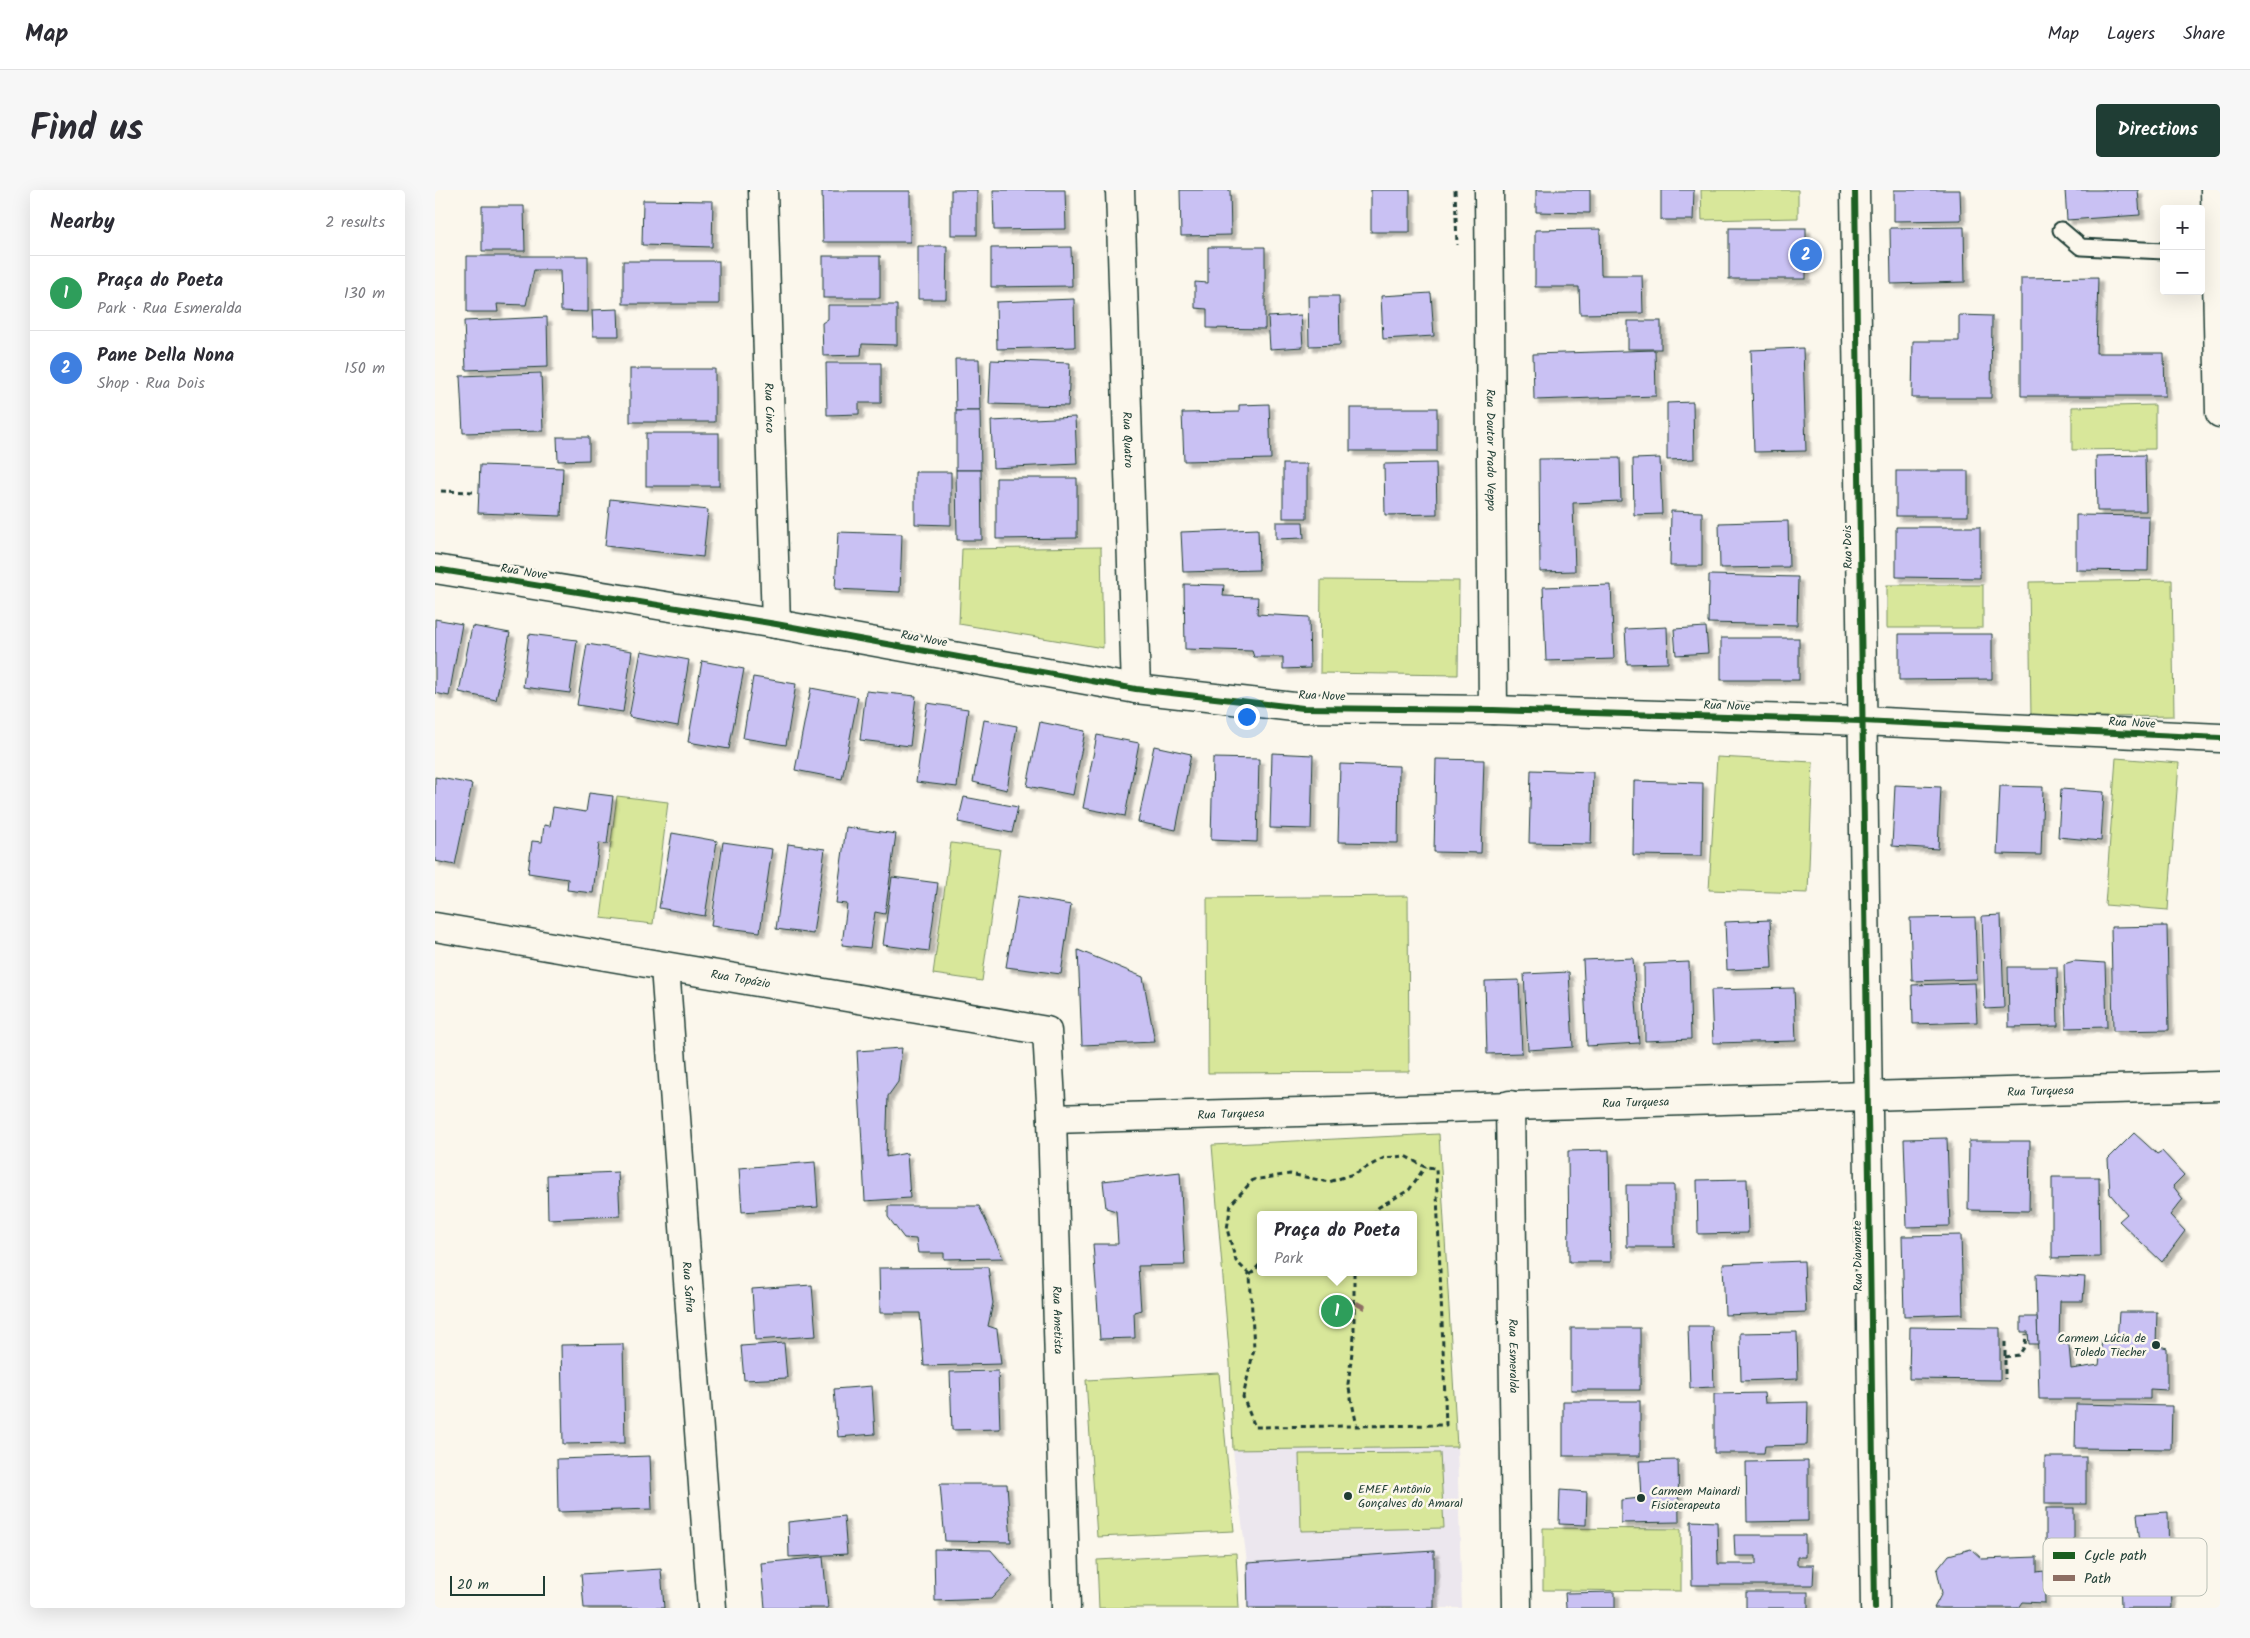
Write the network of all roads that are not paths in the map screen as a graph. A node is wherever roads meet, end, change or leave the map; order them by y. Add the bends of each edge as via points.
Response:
1 (763, 190) edge
2 (1120, 190) edge
3 (1489, 190) edge
4 (1855, 190) edge
5 (2215, 190) edge
6 (2061, 230) dead end
7 (2209, 250) edge
8 (2160, 251) edge
9 (2220, 413) edge
10 (435, 569) edge
11 (776, 624) junction
12 (1136, 689) junction
13 (1493, 710) junction
14 (1862, 721) junction
15 (2220, 738) edge
16 (1864, 904) joint
17 (435, 927) edge
18 (665, 967) junction
19 (1047, 1031) joint
20 (2220, 1086) edge
21 (1867, 1095) junction
22 (1510, 1105) junction
23 (1052, 1119) junction
24 (712, 1608) edge
25 (1066, 1608) edge
26 (1517, 1608) edge
27 (1875, 1608) edge

1 - 11 street, Rua Cinco
2 - 12 street, Rua Quatro
3 - 13 street, Rua Doutor Prado Veppo
4 - 14 street, Rua Dois
5 - 7 street
6 - 8 lane via 2081,247
7 - 9 street
10 - 11 street, Rua Nove
11 - 12 street, Rua Nove
12 - 13 street, Rua Nove via 1303,708
13 - 14 street, Rua Nove
14 - 15 street, Rua Nove
14 - 16 street, Rua Dois
16 - 21 street, Rua Diamante
17 - 18 street, Rua Topázio
18 - 19 street, Rua Topázio
18 - 24 street, Rua Safira
19 - 23 street, Rua Ametista
20 - 21 street, Rua Turquesa
21 - 22 street, Rua Turquesa
21 - 27 street, Rua Diamante
22 - 23 street, Rua Turquesa
22 - 26 street, Rua Esmeralda
23 - 25 street, Rua Ametista

